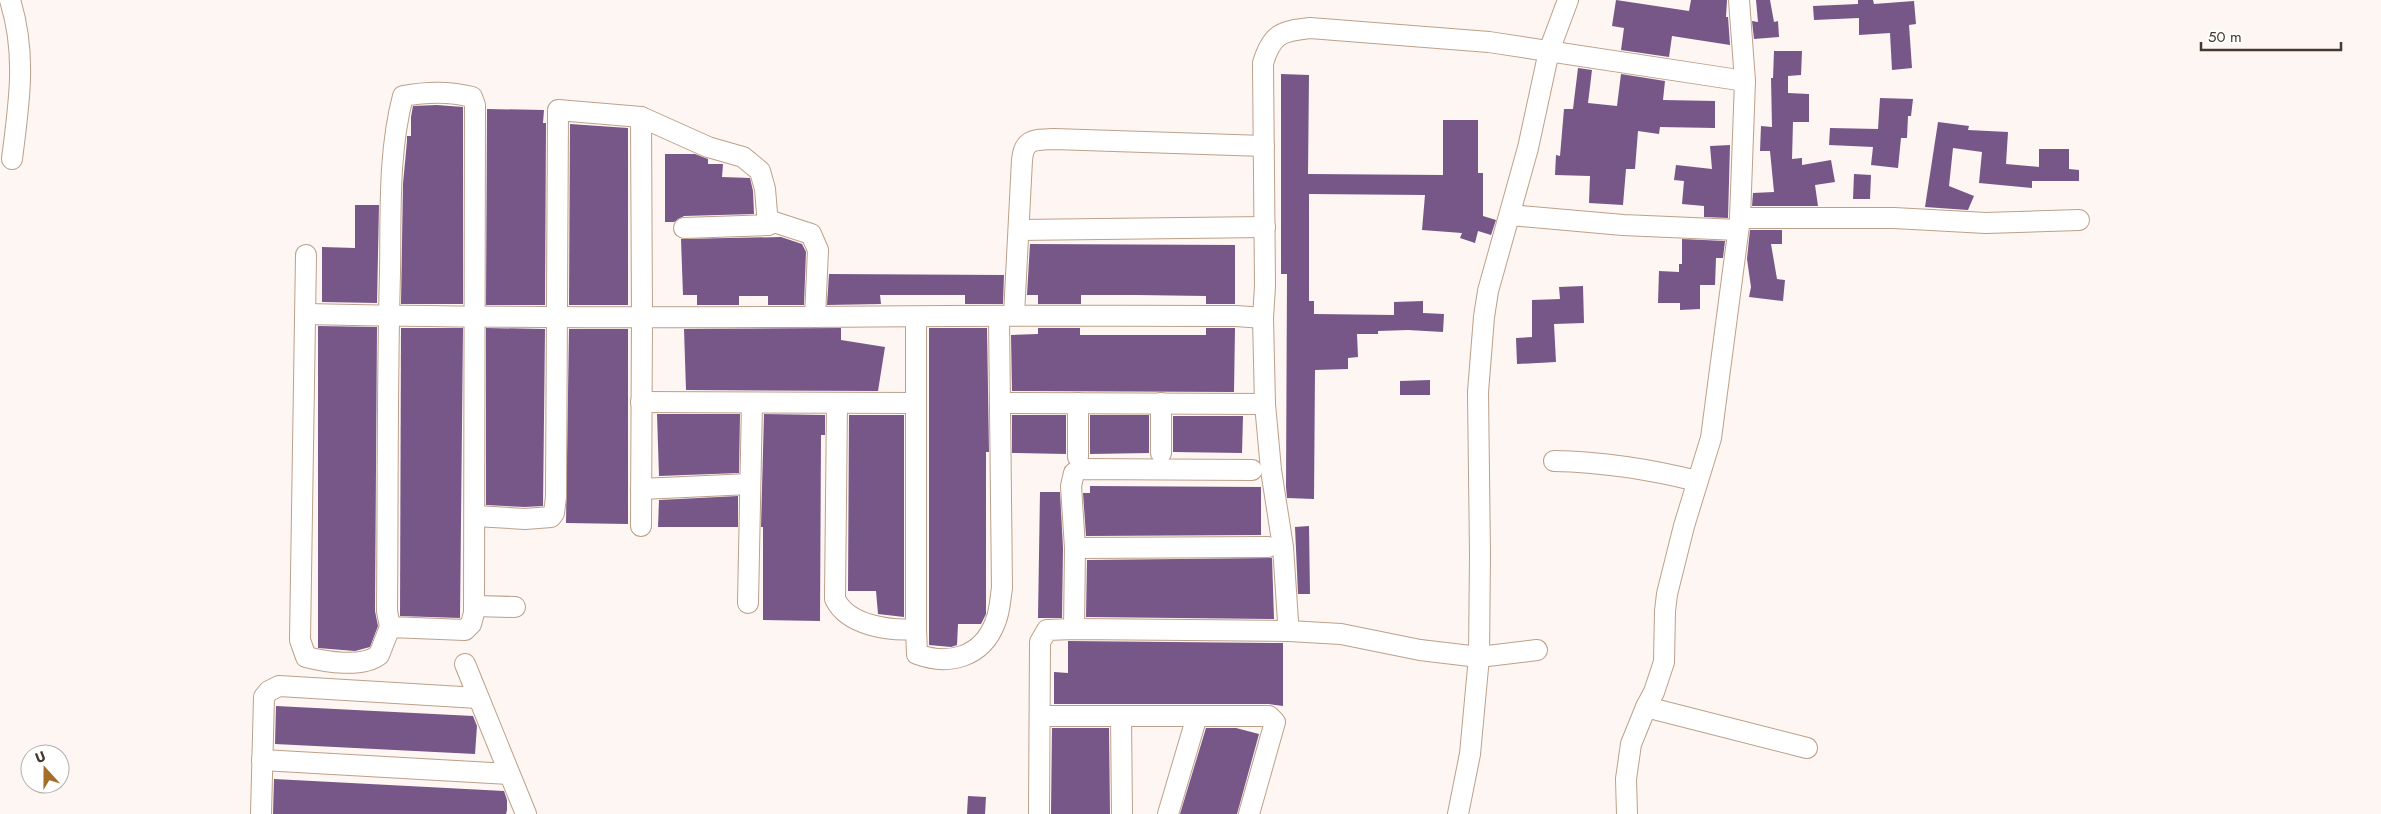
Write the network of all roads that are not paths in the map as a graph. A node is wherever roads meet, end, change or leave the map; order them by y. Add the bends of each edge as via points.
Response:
1 (10, 0) edge
2 (1568, 0) edge
3 (1739, 0) edge
4 (1549, 51) junction
5 (1745, 81) junction
6 (641, 117) junction
7 (1264, 146) junction
8 (12, 159) dead end
9 (1510, 215) junction
10 (2079, 220) dead end
11 (1739, 224) junction
12 (768, 225) junction
13 (1264, 227) junction
14 (684, 228) dead end
15 (1019, 230) junction
16 (306, 255) dead end
17 (306, 314) junction
18 (389, 316) junction
19 (474, 316) junction
20 (642, 316) junction
21 (815, 316) junction
22 (1007, 316) junction
23 (557, 318) junction
24 (916, 318) junction
25 (1263, 318) junction
26 (641, 402) junction
27 (915, 402) junction
28 (752, 403) junction
29 (837, 403) junction
30 (1000, 403) junction
31 (1078, 403) junction
32 (1161, 403) junction
33 (1265, 404) junction
34 (1161, 453) dead end
35 (1078, 457) dead end
36 (1554, 461) dead end
37 (1252, 470) dead end
38 (1697, 481) junction
39 (750, 484) junction
40 (641, 489) junction
41 (475, 516) junction
42 (640, 526) dead end
43 (1268, 547) dead end
44 (1075, 548) junction
45 (748, 602) dead end
46 (474, 606) junction
47 (515, 607) dead end
48 (1288, 621) dead end
49 (390, 627) junction
50 (1074, 628) junction
51 (916, 629) junction
52 (1537, 650) dead end
53 (1479, 658) junction
54 (465, 664) dead end
55 (478, 698) junction
56 (1646, 707) junction
57 (1040, 716) junction
58 (1121, 716) junction
59 (1197, 716) junction
60 (1806, 748) dead end
61 (262, 760) junction
62 (509, 774) junction
63 (261, 814) edge
64 (526, 814) edge
65 (1039, 814) edge
66 (1122, 814) edge
67 (1168, 814) edge
68 (1249, 814) edge
69 (1458, 814) edge
70 (1627, 814) edge

1 - 8 street via 18,27 20,72
2 - 4 street
3 - 5 street
4 - 5 street
4 - 7 street via 1489,42 1310,28 1282,32 1268,47 1263,63
4 - 9 street
5 - 11 street
6 - 12 street via 708,147 743,157 760,171
6 - 20 street
6 - 23 street via 558,110
7 - 13 street
7 - 15 street via 1147,140 1035,140 1027,144 1023,153
9 - 11 street via 1633,226
9 - 53 street via 1488,291 1478,392
10 - 11 street via 1986,222 1894,218
11 - 38 street via 1711,438
12 - 14 street
12 - 21 street via 774,222 811,234 818,250
13 - 15 street
13 - 25 street
15 - 22 street
16 - 17 street
17 - 18 street
17 - 49 street via 302,650 306,657 326,662 368,662 380,656
18 - 19 street
18 - 19 street via 393,146 398,112 403,96 436,93 472,97 475,105
18 - 49 street
19 - 23 street
19 - 41 street
20 - 21 street
20 - 23 street
20 - 26 street
21 - 24 street
22 - 24 street
22 - 25 street
22 - 30 street
23 - 41 street via 554,513 525,519
24 - 27 street
25 - 33 street
26 - 28 street
26 - 40 street
27 - 29 street
27 - 51 street
28 - 29 street
28 - 39 street
29 - 51 street via 835,598 839,607 850,615 875,627 895,631
30 - 31 street
30 - 51 street via 1002,588 994,626 979,645 956,660 917,654
31 - 32 street
31 - 35 street
32 - 33 street
32 - 34 street
33 - 48 street
36 - 38 street via 1648,469
37 - 44 street via 1080,469 1074,474 1071,486
38 - 56 street via 1667,594 1664,662
39 - 40 street
39 - 45 street
40 - 42 street
41 - 46 street
43 - 44 street
44 - 50 street
46 - 47 street
46 - 49 street via 471,624 465,630
50 - 53 street via 1341,634
50 - 57 street via 1047,630 1040,642
52 - 53 street
53 - 69 street via 1470,754
54 - 55 street
55 - 61 street via 279,686 264,697
55 - 62 street
56 - 60 street
56 - 70 street via 1631,744 1626,779
57 - 58 street
57 - 65 street
58 - 59 street
58 - 66 street
59 - 67 street
59 - 68 street via 1263,715 1275,722
61 - 62 street
61 - 63 street
62 - 64 street

